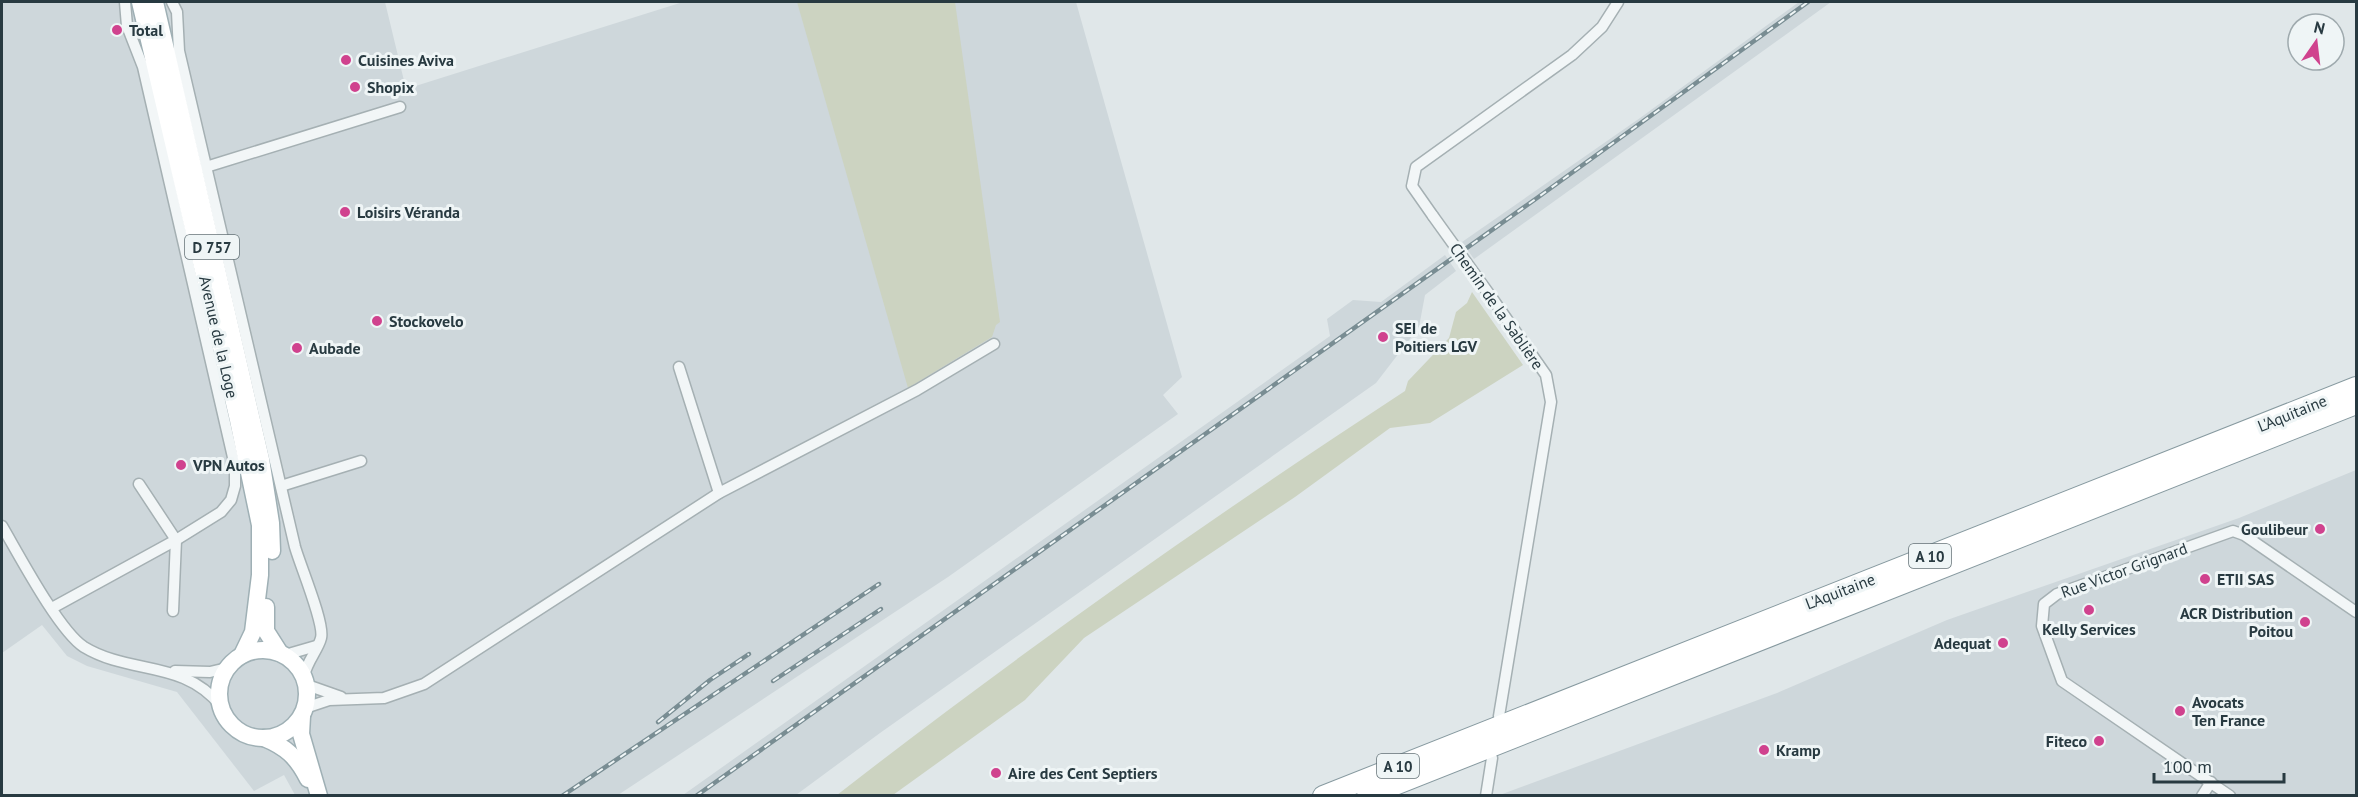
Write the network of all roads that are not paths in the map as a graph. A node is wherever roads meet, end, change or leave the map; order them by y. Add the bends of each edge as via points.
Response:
1 (125, 2) edge
2 (140, 2) edge
3 (155, 2) edge
4 (172, 2) edge
5 (1618, 2) edge
6 (400, 107) dead end
7 (206, 167) junction
8 (994, 344) dead end
9 (679, 367) dead end
10 (2356, 387) edge
11 (2356, 404) edge
12 (361, 462) dead end
13 (139, 484) dead end
14 (268, 492) junction
15 (719, 493) junction
16 (2, 526) edge
17 (176, 540) junction
18 (52, 608) junction
19 (173, 611) dead end
20 (2356, 612) edge
21 (316, 646) junction
22 (283, 654) junction
23 (242, 655) junction
24 (227, 668) junction
25 (165, 671) junction
26 (305, 680) junction
27 (350, 699) junction
28 (221, 706) junction
29 (304, 712) junction
30 (1499, 716) dead end
31 (264, 738) junction
32 (1492, 758) dead end
33 (2211, 783) junction
34 (317, 795) edge
35 (1323, 795) edge
36 (1367, 795) edge
37 (1486, 795) edge
38 (2202, 795) edge
39 (2230, 795) edge

1 - 17 street via 127,26 143,67 235,466 231,501 221,513
2 - 14 main road, Avenue de la Loge / D 757
3 - 14 main road, Avenue de la Loge / D 757
4 - 7 street via 177,12 179,51
5 - 30 street, Chemin de la Sablière, bridge via 1602,27 1572,55 1416,167 1412,186 1546,375 1551,402
6 - 7 street
7 - 14 street
8 - 15 street via 917,390
9 - 15 street
10 - 35 highway, L'Aquitaine / A 10
11 - 36 highway, L'Aquitaine / A 10
12 - 14 street
13 - 17 street
14 - 21 street via 321,626
14 - 22 main road, D 757 via 272,539 265,625 268,636
14 - 23 main road, D 757 via 253,632
15 - 27 street via 424,684 384,698
16 - 18 street
17 - 18 street
17 - 19 street
18 - 25 street via 83,646 111,658
20 - 33 street, Rue Victor Grignard via 2233,531 2057,594 2044,604 2042,626 2062,681
21 - 22 street
21 - 26 street
22 - 23 main road via 254,650
22 - 26 main road via 296,664
23 - 24 main road
24 - 25 street via 210,672
24 - 28 main road via 219,687
25 - 28 street via 200,685
26 - 27 street
26 - 29 main road
27 - 29 street via 322,701
28 - 31 main road via 225,717 242,733
29 - 31 main road via 286,731
29 - 34 main road via 301,734
31 - 34 main road via 295,757
32 - 37 street
33 - 38 street
33 - 39 street, Rue Victor Grignard

